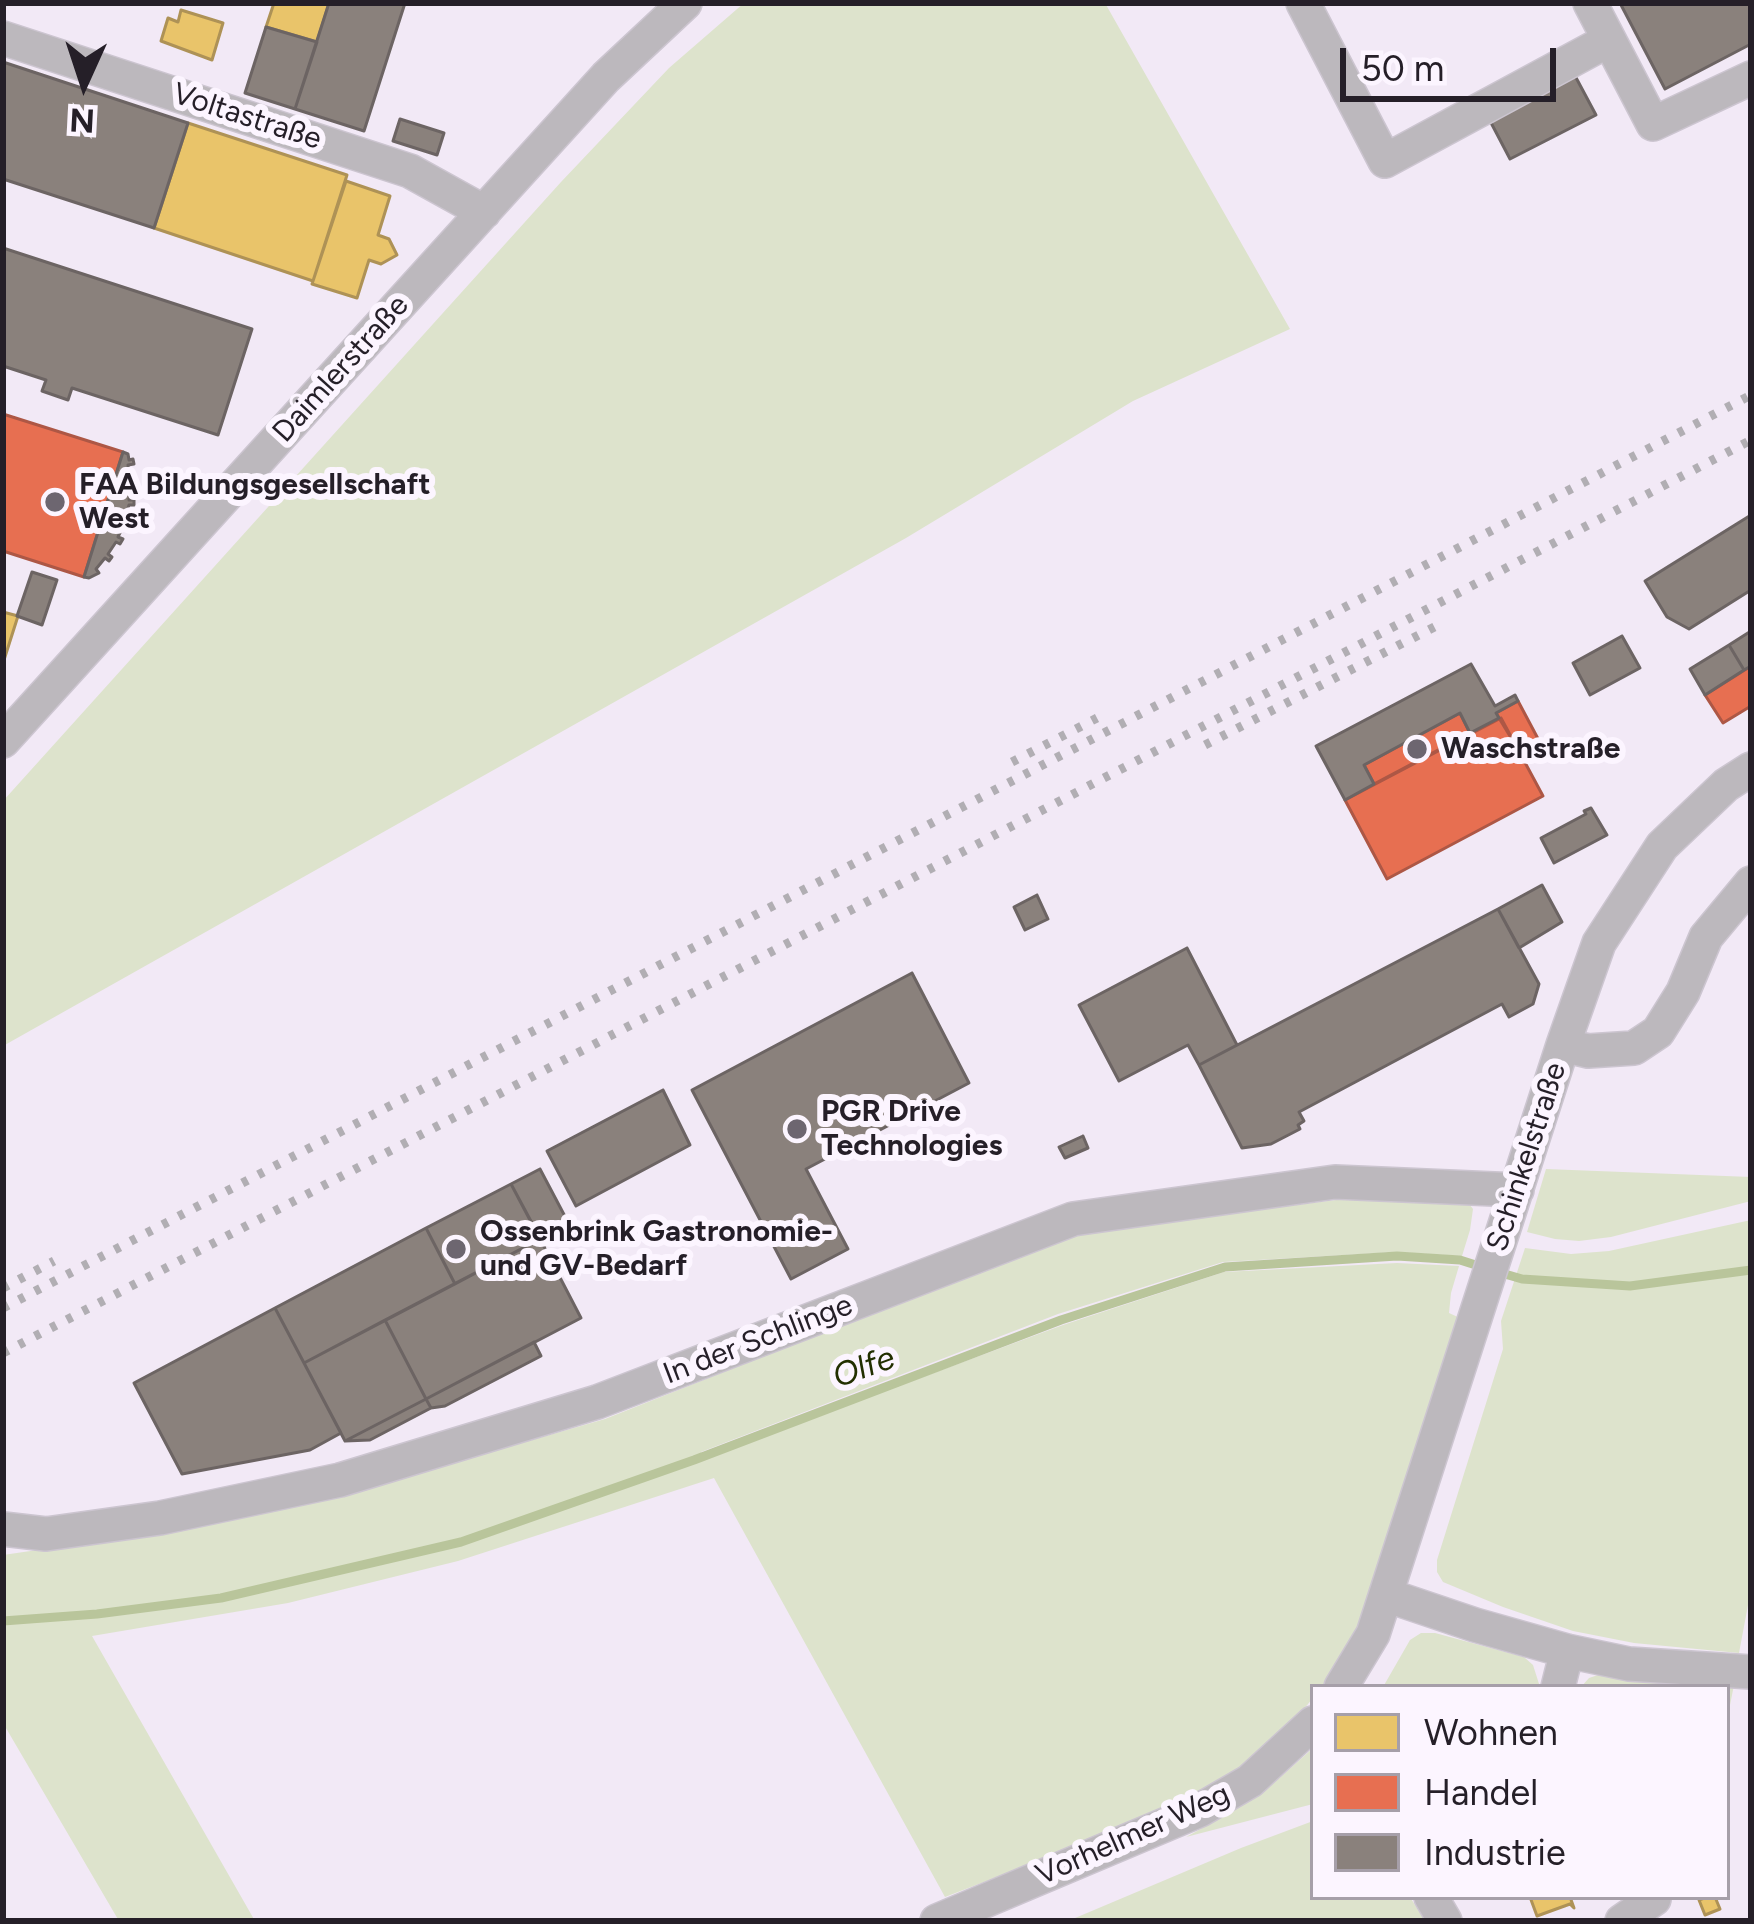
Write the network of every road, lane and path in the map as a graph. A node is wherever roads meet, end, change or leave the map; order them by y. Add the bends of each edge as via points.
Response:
1 (685, 3) edge
2 (1303, 3) edge
3 (1590, 3) edge
4 (3, 38) edge
5 (1609, 40) junction
6 (1751, 79) edge
7 (484, 212) junction
8 (3, 741) edge
9 (1751, 770) edge
10 (1751, 883) edge
11 (1563, 1045) junction
12 (1517, 1190) junction
13 (3, 1529) edge
14 (1386, 1594) junction
15 (1567, 1652) junction
16 (1751, 1672) edge
17 (1343, 1684) edge
18 (1559, 1684) edge
19 (1310, 1726) edge
20 (1653, 1900) edge
21 (937, 1921) edge
22 (1622, 1921) edge

1 - 7 street, Daimlerstraße via 606,76
2 - 5 street via 1385,161
3 - 5 street
4 - 7 street, Voltastraße via 410,171
5 - 6 street via 1653,124
7 - 8 street, Daimlerstraße
9 - 11 street, Schinkelstraße via 1662,846 1599,943
10 - 11 street via 1706,937 1658,1032 1634,1048
11 - 12 street, Schinkelstraße
12 - 13 street, In der Schlinge via 1335,1182 1073,1219 598,1402 340,1480 92,1528
12 - 14 street, Schinkelstraße
14 - 15 street
14 - 17 street
15 - 16 street
15 - 18 street
19 - 21 street, Vorhelmer Weg via 1250,1781 1200,1810
20 - 22 street

